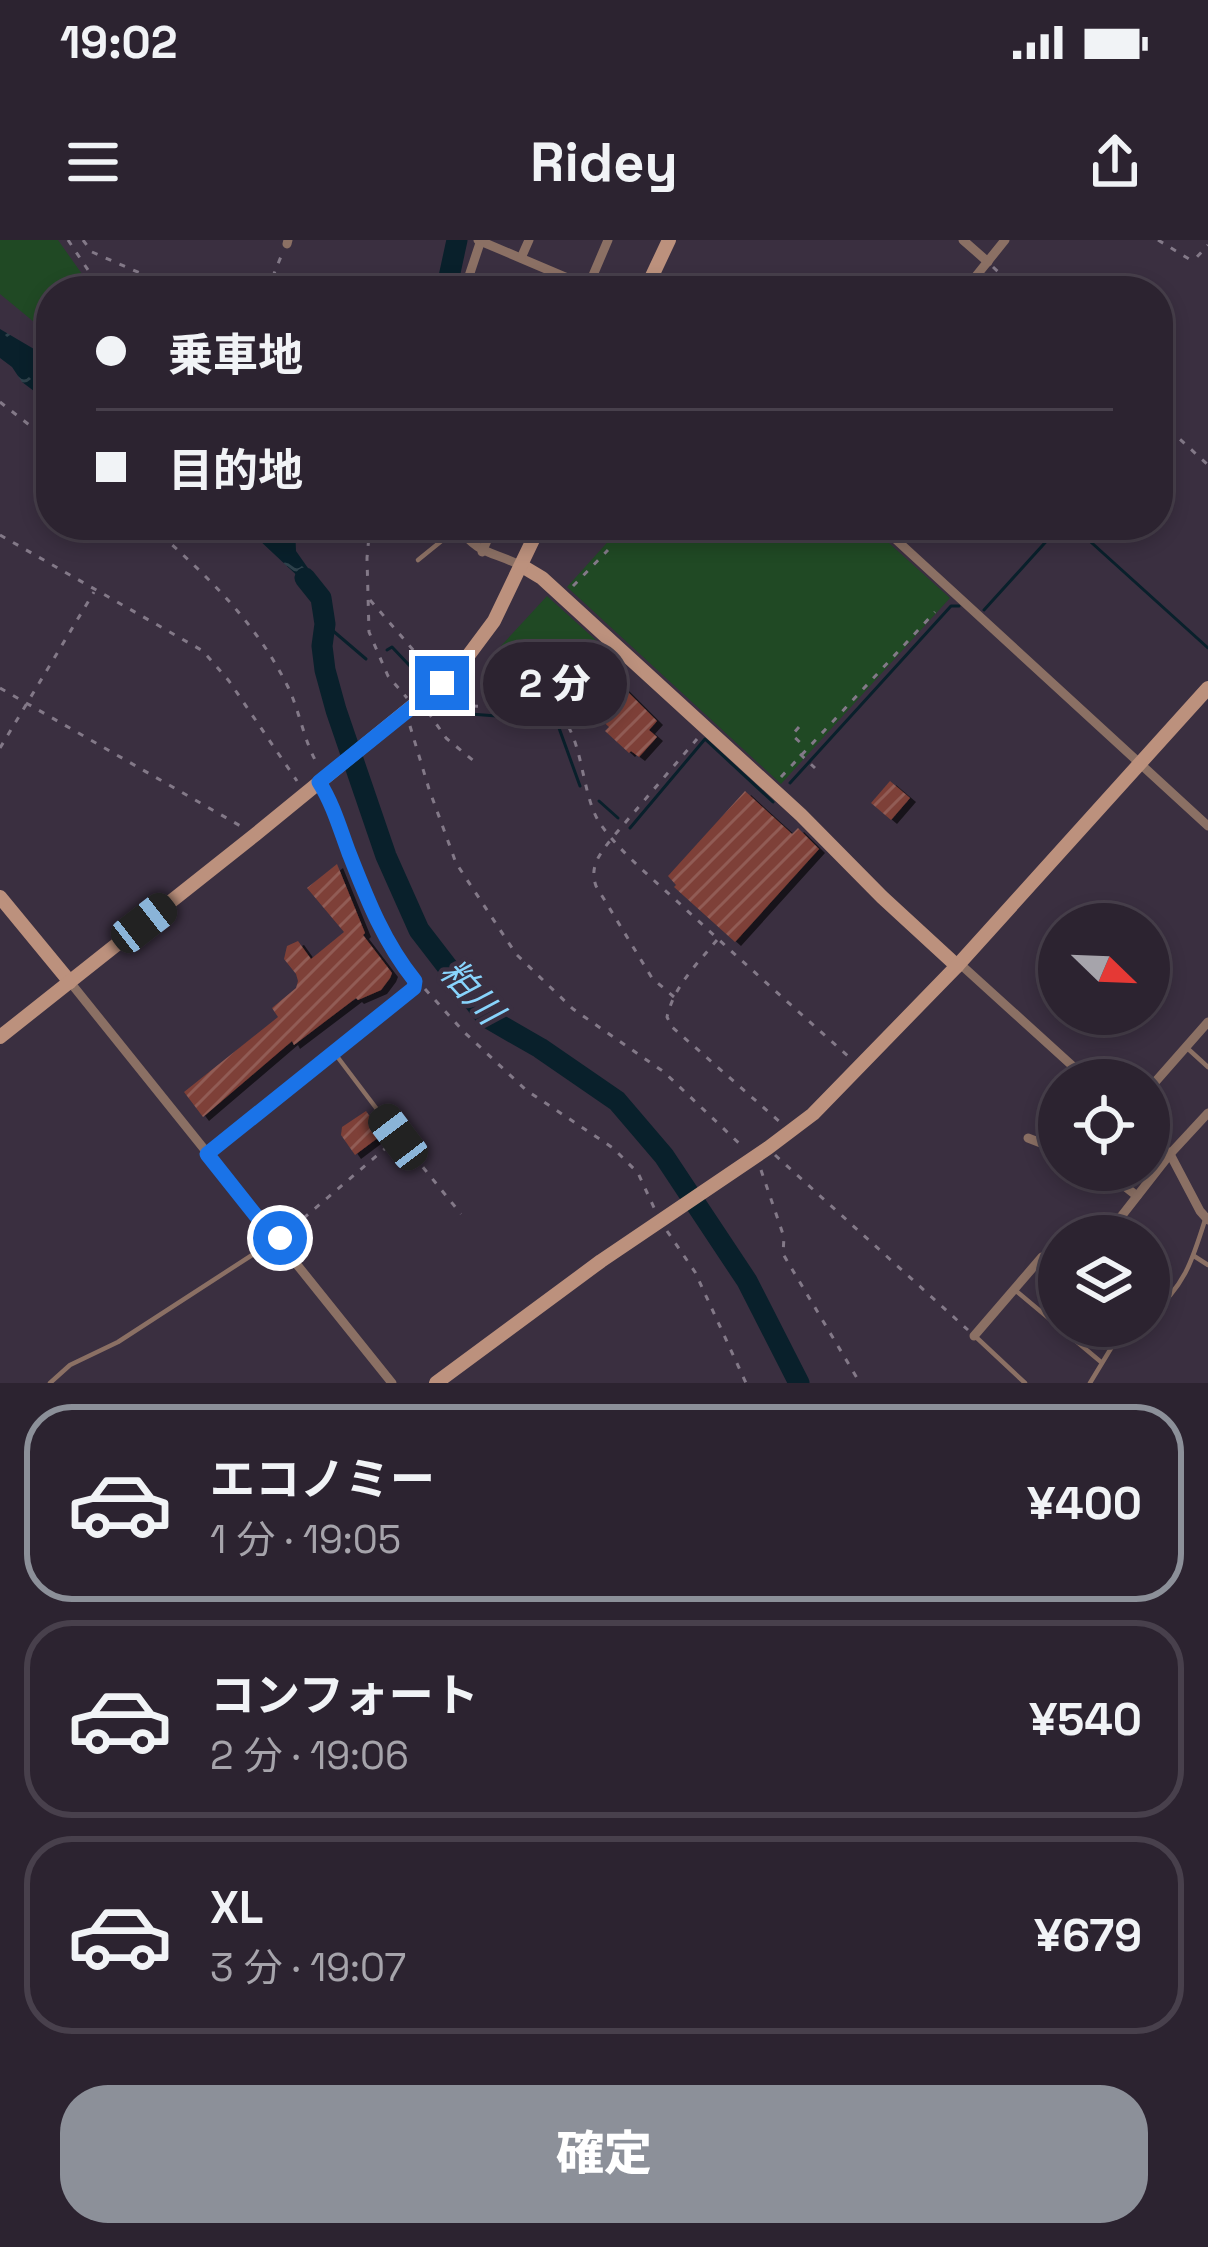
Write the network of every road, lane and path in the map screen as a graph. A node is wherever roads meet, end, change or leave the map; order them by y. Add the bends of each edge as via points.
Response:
1 (68, 240) edge
2 (83, 240) edge
3 (529, 240) edge
4 (608, 240) edge
5 (669, 240) edge
6 (963, 240) edge
7 (1005, 240) edge
8 (1158, 240) edge
9 (480, 241) edge
10 (287, 242) edge
11 (1208, 245) edge
12 (521, 258) junction
13 (988, 262) junction
14 (92, 276) edge
15 (147, 276) edge
16 (273, 276) edge
17 (469, 276) edge
18 (552, 276) edge
19 (597, 276) edge
20 (652, 276) edge
21 (976, 276) edge
22 (1003, 276) edge
23 (0, 402) edge
24 (36, 430) edge
25 (1173, 433) edge
26 (1208, 465) edge
27 (0, 535) edge
28 (166, 540) edge
29 (369, 540) edge
30 (441, 540) edge
31 (468, 540) edge
32 (487, 540) edge
33 (533, 540) edge
34 (896, 540) edge
35 (608, 550) dead end
36 (482, 552) junction
37 (418, 560) dead end
38 (522, 566) junction
39 (94, 591) junction
40 (568, 592) dead end
41 (369, 598) junction
42 (935, 612) dead end
43 (442, 683) junction
44 (0, 688) edge
45 (1208, 688) edge
46 (26, 704) junction
47 (464, 706) joint
48 (411, 709) junction
49 (799, 727) dead end
50 (706, 729) junction
51 (0, 748) edge
52 (806, 748) junction
53 (802, 756) junction
54 (475, 762) dead end
55 (1139, 764) junction
56 (815, 768) dead end
57 (323, 776) junction
58 (775, 782) dead end
59 (305, 793) junction
60 (1208, 826) edge
61 (256, 834) junction
62 (611, 838) junction
63 (0, 897) edge
64 (718, 939) junction
65 (958, 964) junction
66 (70, 982) junction
67 (420, 986) dead end
68 (674, 997) junction
69 (1208, 1022) edge
70 (0, 1037) edge
71 (1186, 1047) junction
72 (334, 1052) junction
73 (1064, 1059) edge
74 (1170, 1065) edge
75 (861, 1067) junction
76 (1208, 1067) edge
77 (1208, 1113) edge
78 (791, 1131) junction
79 (398, 1137) junction
80 (1028, 1138) dead end
81 (1038, 1142) edge
82 (207, 1154) junction
83 (1170, 1154) joint
84 (757, 1155) junction
85 (1130, 1191) edge
86 (1140, 1191) edge
87 (1136, 1196) junction
88 (460, 1214) dead end
89 (1122, 1215) edge
90 (1207, 1219) edge
91 (662, 1220) junction
92 (281, 1237) junction
93 (1194, 1256) junction
94 (1038, 1262) edge
95 (1208, 1265) edge
96 (1015, 1290) junction
97 (1170, 1296) edge
98 (974, 1336) junction
99 (1112, 1347) edge
100 (1101, 1362) junction
101 (50, 1383) edge
102 (392, 1383) edge
103 (436, 1383) edge
104 (746, 1383) edge
105 (860, 1383) edge
106 (1025, 1383) edge
107 (1090, 1383) edge

1 - 14 path
2 - 15 path via 92,252
3 - 12 street
4 - 19 street
5 - 20 street
6 - 13 street
7 - 13 street
8 - 11 path via 1189,259
9 - 12 street
9 - 17 street
10 - 16 path
12 - 18 street
13 - 21 street
13 - 22 path
23 - 24 path
25 - 26 path
27 - 39 path
28 - 57 path via 253,628
29 - 41 path
30 - 37 lane
31 - 36 street
32 - 36 street
33 - 38 street
34 - 55 street
35 - 40 path
36 - 38 street
38 - 43 street via 474,652
38 - 50 street
39 - 46 path
39 - 59 path via 202,651
41 - 43 path
41 - 48 path via 369,632
42 - 52 path
43 - 47 lane
43 - 48 street
44 - 46 path
45 - 55 street
46 - 51 path
46 - 61 path
47 - 62 path via 562,715 594,814
48 - 54 path
48 - 57 street
48 - 84 path via 456,863 516,954 572,1009 664,1072
49 - 52 path via 792,735
50 - 62 path
50 - 65 street
52 - 53 path
53 - 56 path
53 - 58 path
55 - 60 street
55 - 65 street
57 - 59 street
57 - 72 street via 374,914 416,985
59 - 61 street
61 - 66 street
62 - 64 path
62 - 68 path via 592,868 596,886 652,978
63 - 66 street
64 - 68 path
64 - 75 path
65 - 73 street
65 - 75 street
66 - 70 street
66 - 82 street
67 - 91 path via 526,1090 613,1148 638,1173
68 - 78 path via 672,1027
69 - 71 street
71 - 74 street
71 - 76 lane
72 - 79 lane
72 - 82 street
75 - 78 street
77 - 83 street
78 - 84 street
79 - 88 path
79 - 92 path
80 - 81 street
82 - 92 street
83 - 90 street
84 - 91 street
84 - 98 path
84 - 105 path via 783,1254
85 - 87 street
86 - 87 street
87 - 89 street
90 - 93 lane
91 - 103 street
91 - 104 path
92 - 101 lane
92 - 102 street
93 - 95 lane
93 - 97 lane
94 - 96 street
96 - 98 street
96 - 100 lane
98 - 106 lane
99 - 100 lane
100 - 107 lane

